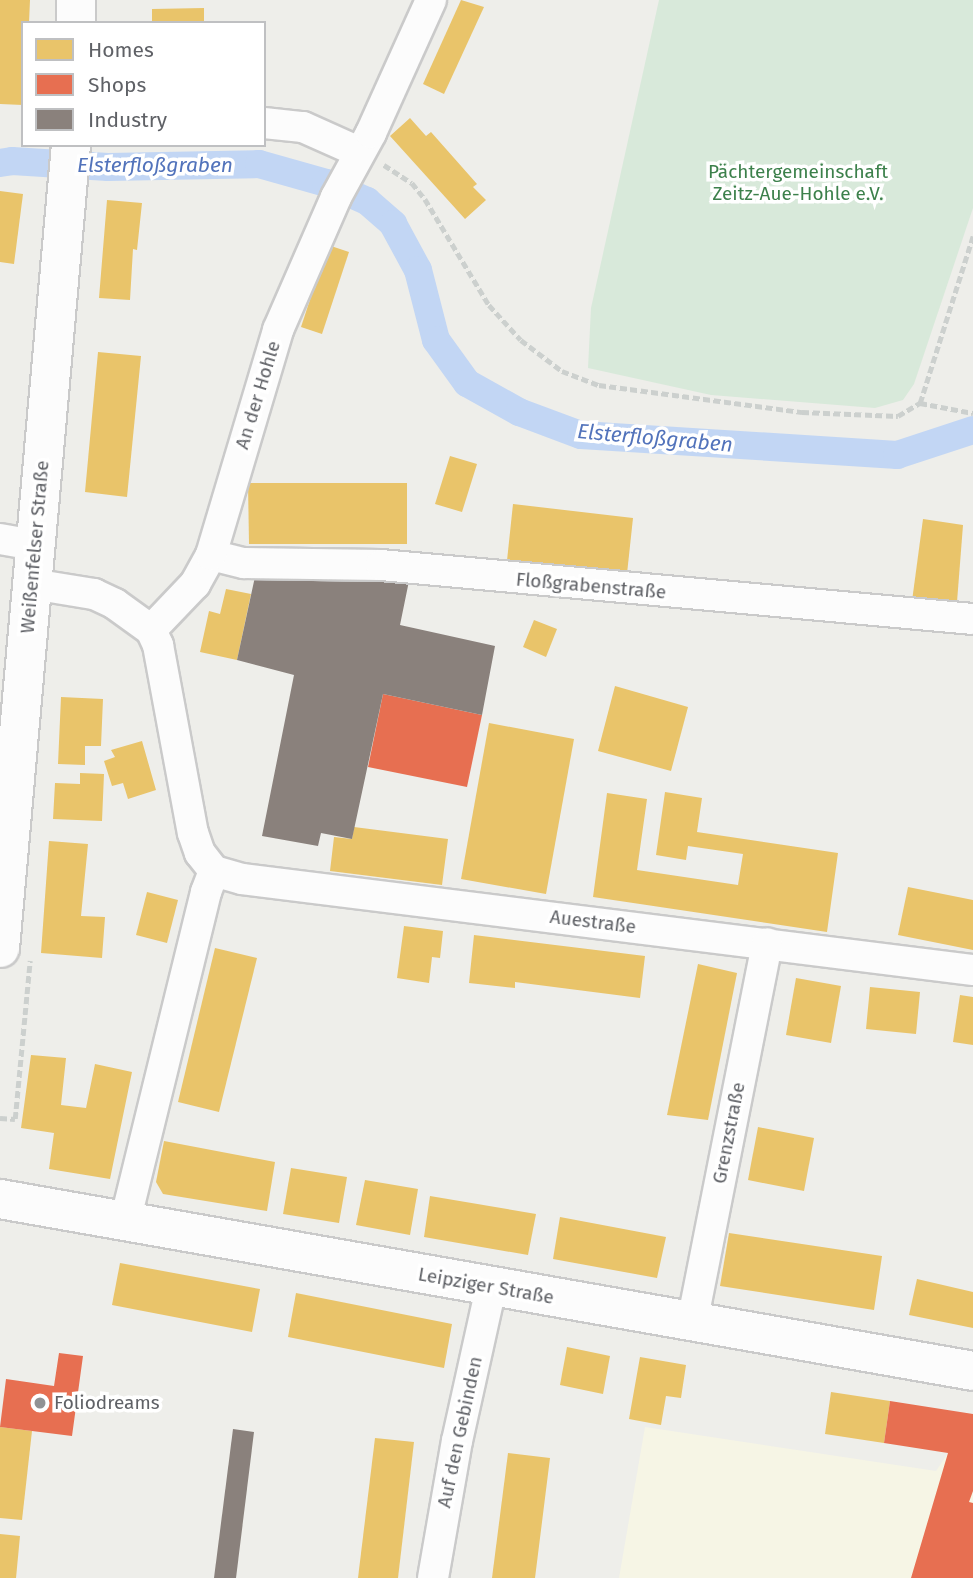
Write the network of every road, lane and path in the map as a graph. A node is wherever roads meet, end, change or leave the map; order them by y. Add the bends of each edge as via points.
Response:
1 (76, 0) edge
2 (431, 0) edge
3 (76, 21) edge
4 (266, 123) edge
5 (70, 159) edge
6 (347, 174) junction
7 (973, 236) edge
8 (920, 403) junction
9 (973, 413) edge
10 (18, 542) edge
11 (211, 555) junction
12 (32, 584) junction
13 (973, 619) edge
14 (151, 630) junction
15 (214, 872) junction
16 (767, 943) junction
17 (0, 948) edge
18 (973, 970) edge
19 (0, 1199) edge
20 (125, 1221) junction
21 (491, 1287) junction
22 (692, 1323) junction
23 (973, 1371) edge
24 (433, 1578) edge

1 - 3 street
2 - 6 street, An der Hohle via 371,133
4 - 6 street via 313,130
5 - 10 street, Weißenfelser Straße
6 - 8 path via 412,183 439,219 489,305 521,340 562,371 598,384 802,412 898,416
6 - 11 street, An der Hohle via 270,350
7 - 8 path
8 - 9 path
10 - 12 street, Weißenfelser Straße
11 - 13 street, Floßgrabenstraße via 244,562 381,565
11 - 14 street, An der Hohle via 195,584
12 - 14 street via 94,594
12 - 17 street, Weißenfelser Straße
14 - 15 street via 158,645 193,833
15 - 16 street, Auestraße
15 - 20 street via 205,892
16 - 18 street, Auestraße
16 - 22 street, Grenzstraße
19 - 20 street, Leipziger Straße
20 - 21 street, Leipziger Straße
21 - 22 street, Leipziger Straße
21 - 24 street, Auf den Gebinden
22 - 23 street, Leipziger Straße

